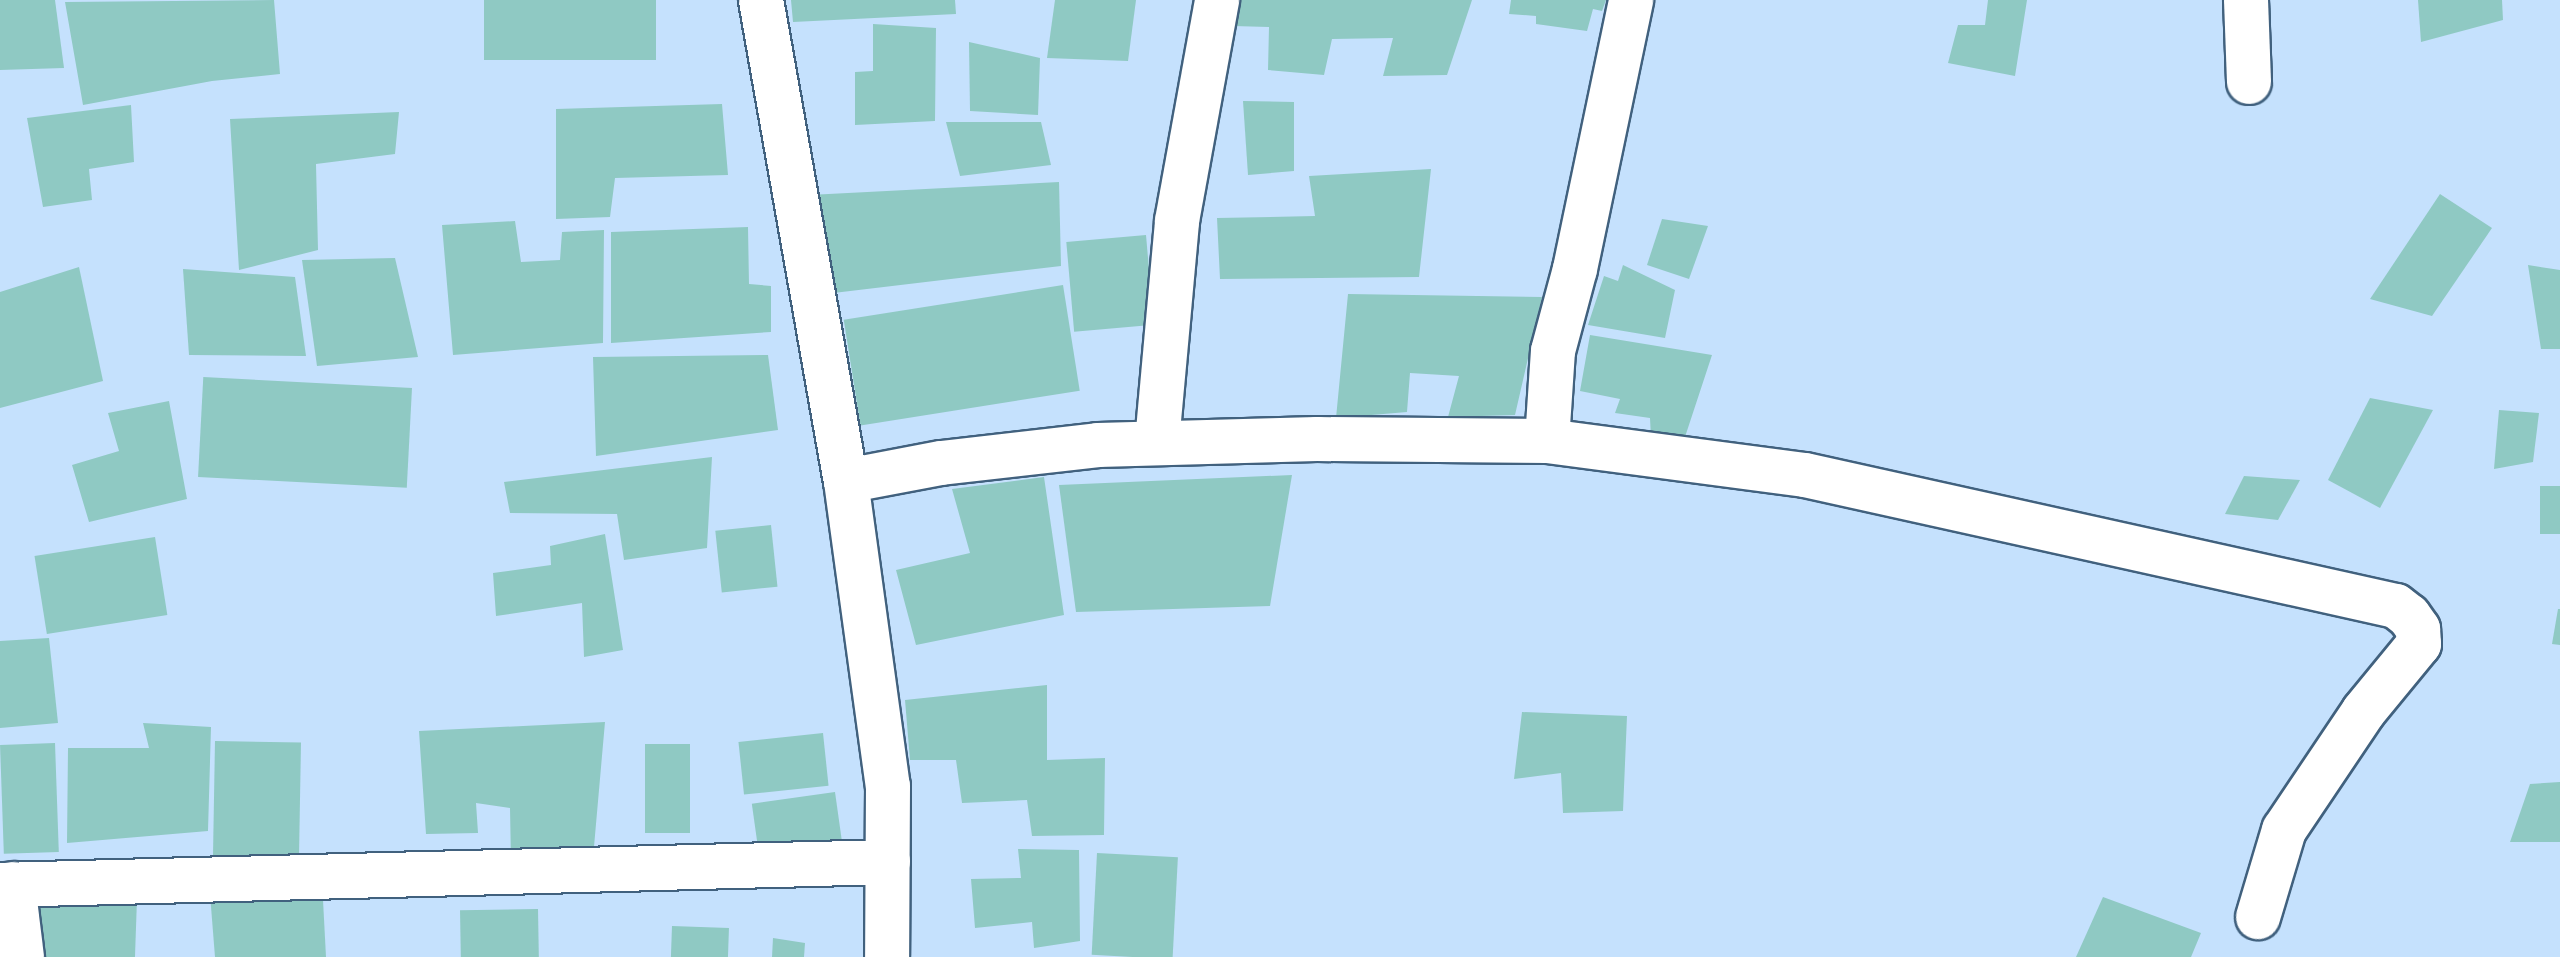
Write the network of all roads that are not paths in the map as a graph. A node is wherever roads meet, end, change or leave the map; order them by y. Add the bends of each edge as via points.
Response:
1 (761, 0) edge
2 (1217, 0) edge
3 (1631, 0) edge
4 (2246, 0) edge
5 (2249, 82) dead end
6 (1547, 441) junction
7 (1157, 442) junction
8 (846, 481) junction
9 (888, 862) junction
10 (6, 885) edge
11 (2258, 917) dead end
12 (22, 957) edge
13 (887, 957) edge

1 - 8 street
2 - 7 street via 1177,221
3 - 6 street via 1553,351
4 - 5 street
6 - 7 street
6 - 11 street via 1805,475 2396,606 2414,623 2419,644 2364,711 2284,830
7 - 8 street via 941,463
8 - 9 street via 888,786
9 - 10 street
9 - 13 street
10 - 12 street

